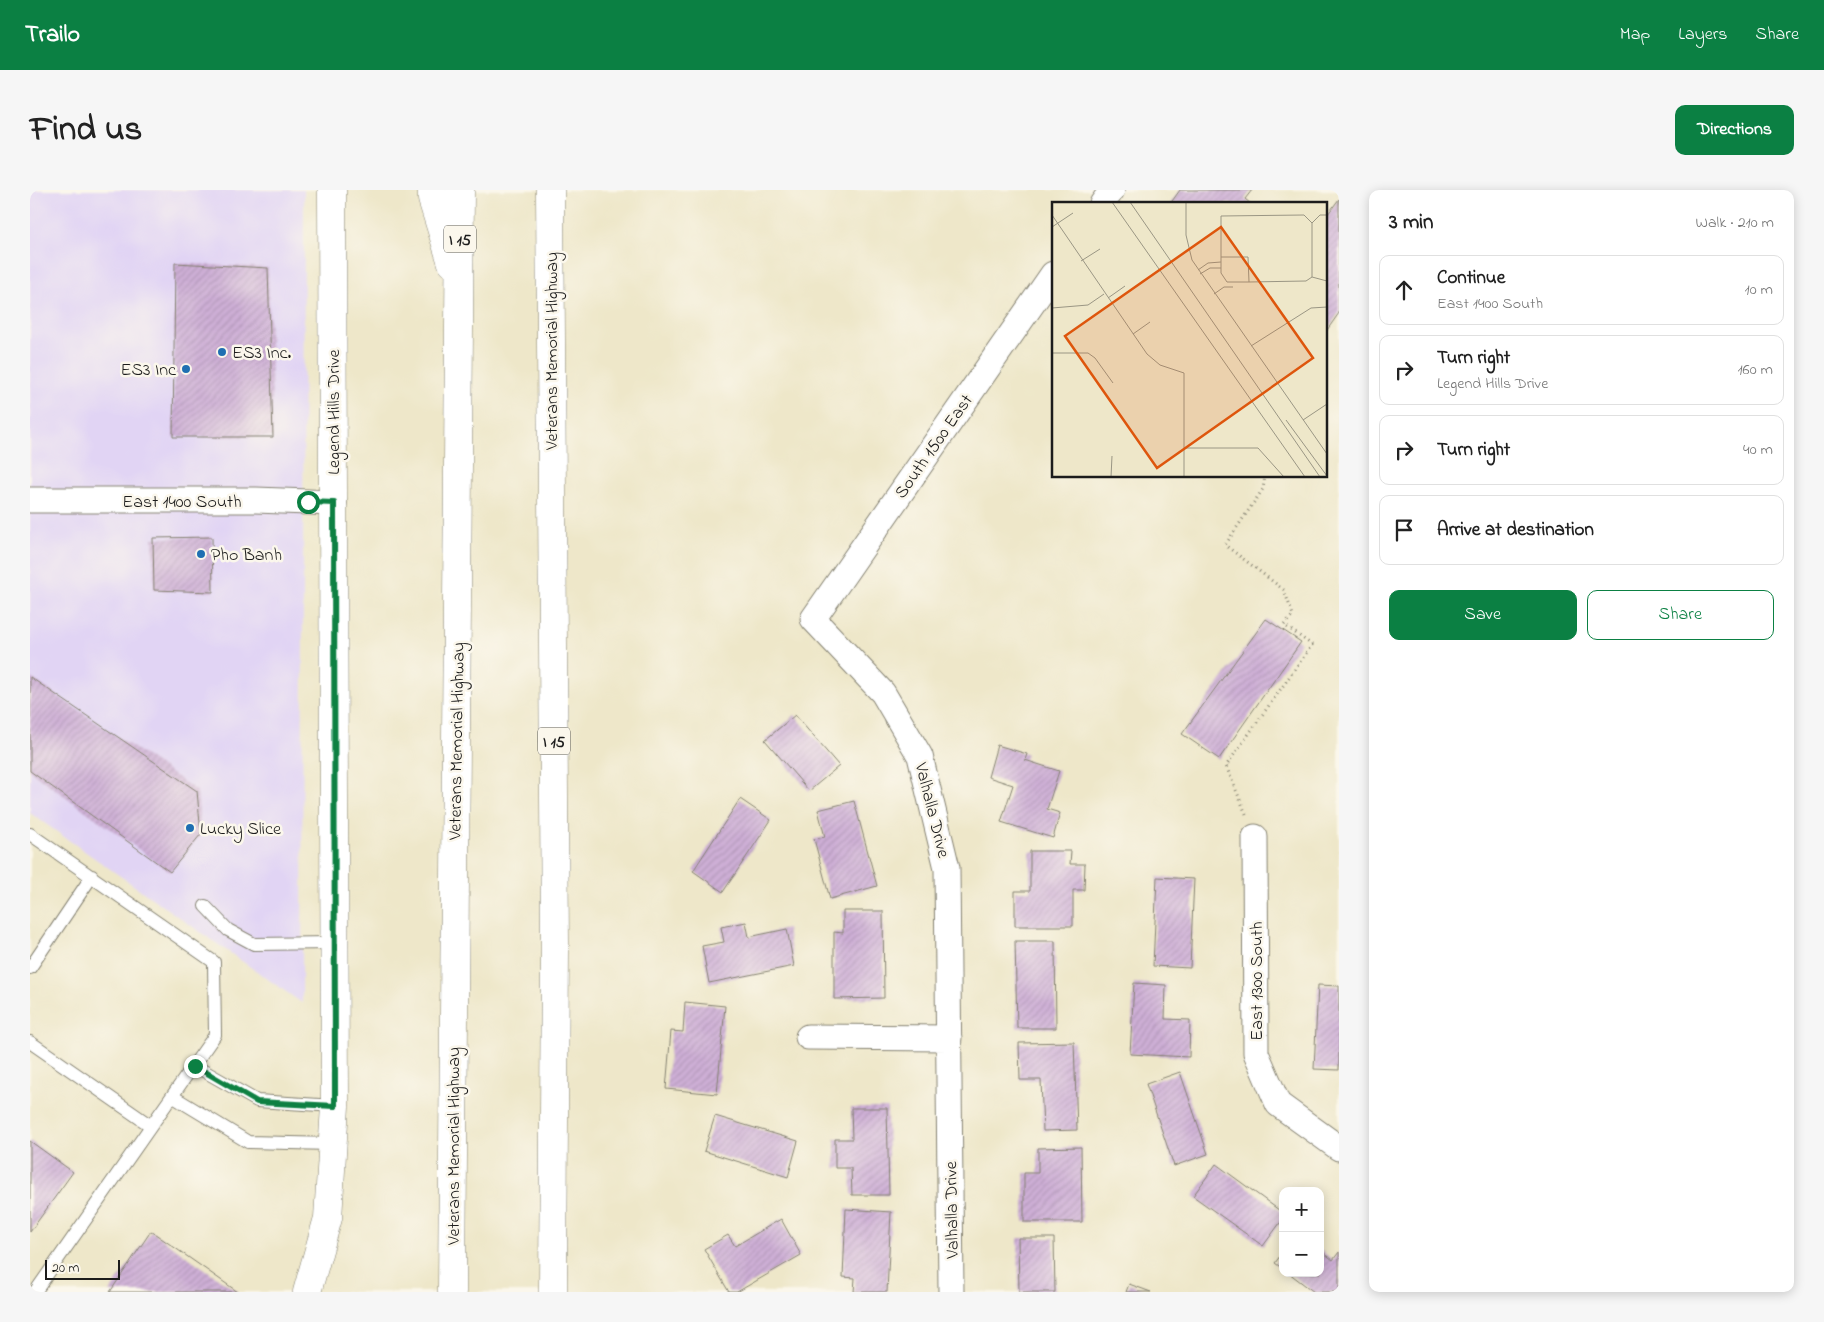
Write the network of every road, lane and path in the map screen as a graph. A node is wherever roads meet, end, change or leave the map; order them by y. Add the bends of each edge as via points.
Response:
1 (332, 190) edge
2 (432, 190) edge
3 (460, 190) edge
4 (550, 190) edge
5 (1052, 275) edge
6 (460, 289) junction
7 (1265, 478) edge
8 (30, 500) edge
9 (334, 503) junction
10 (813, 619) joint
11 (30, 834) edge
12 (1255, 837) joint
13 (92, 876) junction
14 (205, 906) dead end
15 (334, 944) junction
16 (30, 968) edge
17 (808, 1037) dead end
18 (949, 1038) junction
19 (30, 1042) edge
20 (195, 1066) junction
21 (172, 1096) junction
22 (335, 1106) junction
23 (151, 1126) junction
24 (332, 1144) junction
25 (1339, 1148) edge
26 (35, 1292) edge
27 (307, 1292) edge
28 (452, 1292) edge
29 (553, 1292) edge
30 (952, 1292) edge

1 - 9 main road, Legend Hills Drive
2 - 6 main road
3 - 6 main road, Veterans Memorial Highway / I 15
4 - 29 main road, Veterans Memorial Highway / I 15 via 555,938
5 - 10 street, South 1500 East
6 - 28 main road, Veterans Memorial Highway / I 15
7 - 12 path via 1264,489 1225,545 1284,590 1293,615 1284,625 1312,645 1226,766
8 - 9 street, East 1400 South
9 - 15 main road, Legend Hills Drive
10 - 18 street, Valhalla Drive via 883,693 920,756 947,868
11 - 13 lane
12 - 25 street, East 1300 South via 1256,1053 1278,1104
13 - 16 lane
13 - 20 lane via 214,962 215,1035
14 - 15 lane via 228,930 254,944
15 - 22 main road, Legend Hills Drive
17 - 18 street
18 - 30 street, Valhalla Drive
19 - 23 lane
20 - 21 lane
20 - 22 lane via 257,1102
21 - 23 lane
21 - 24 lane via 248,1142
22 - 24 main road, Legend Hills Drive
23 - 26 lane
24 - 27 main road, Legend Hills Drive via 328,1218

